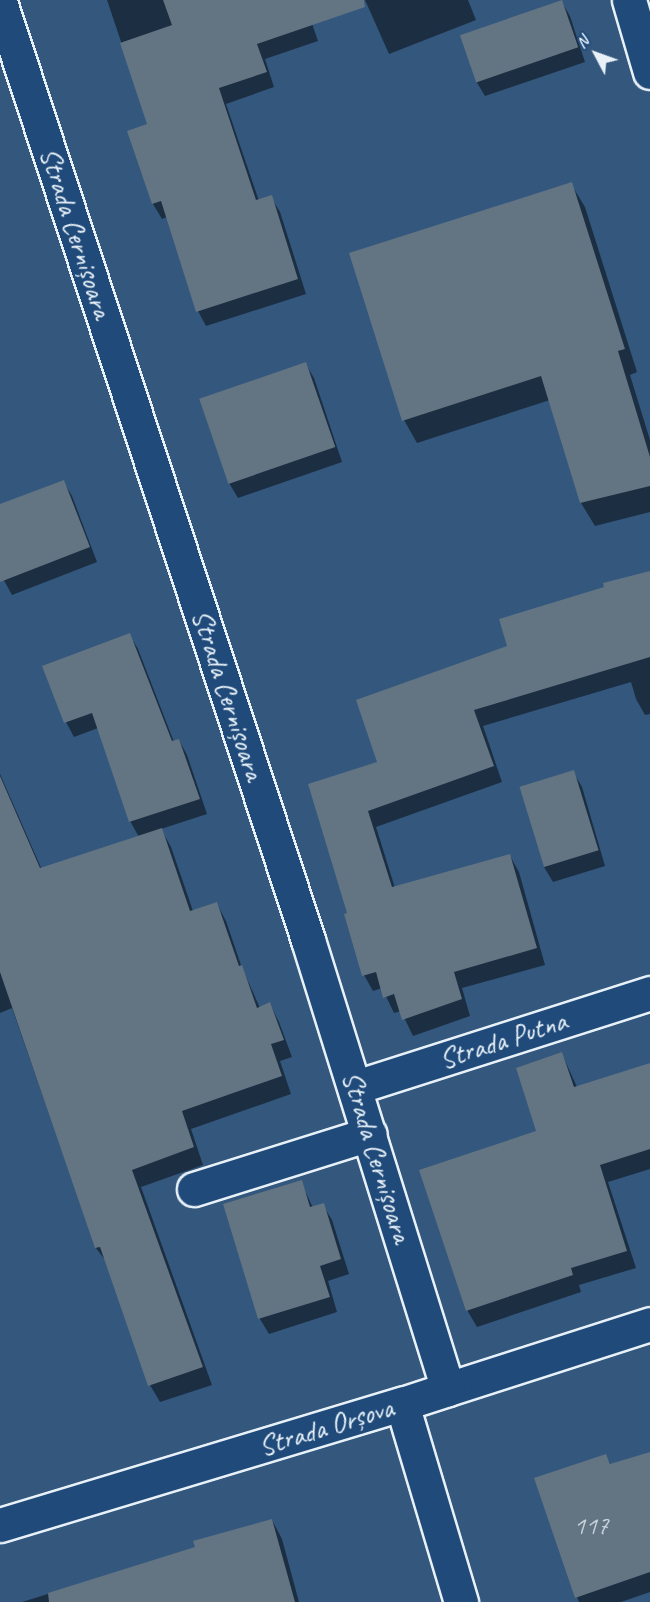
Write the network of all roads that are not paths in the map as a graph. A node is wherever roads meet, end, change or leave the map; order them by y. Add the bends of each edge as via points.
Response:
1 (629, 0) edge
2 (2, 15) edge
3 (650, 72) edge
4 (650, 993) edge
5 (356, 1087) junction
6 (370, 1134) junction
7 (194, 1189) dead end
8 (650, 1324) edge
9 (448, 1389) junction
10 (402, 1404) junction
11 (0, 1525) edge
12 (461, 1602) edge

1 - 3 street
2 - 5 street, Strada Cernișoara
4 - 5 street, Strada Putna
5 - 6 street, Strada Cernișoara
6 - 7 street
6 - 9 street, Strada Cernișoara
8 - 9 street, Strada Orșova
9 - 10 street, Strada Orșova
10 - 11 street, Strada Orșova
10 - 12 street

